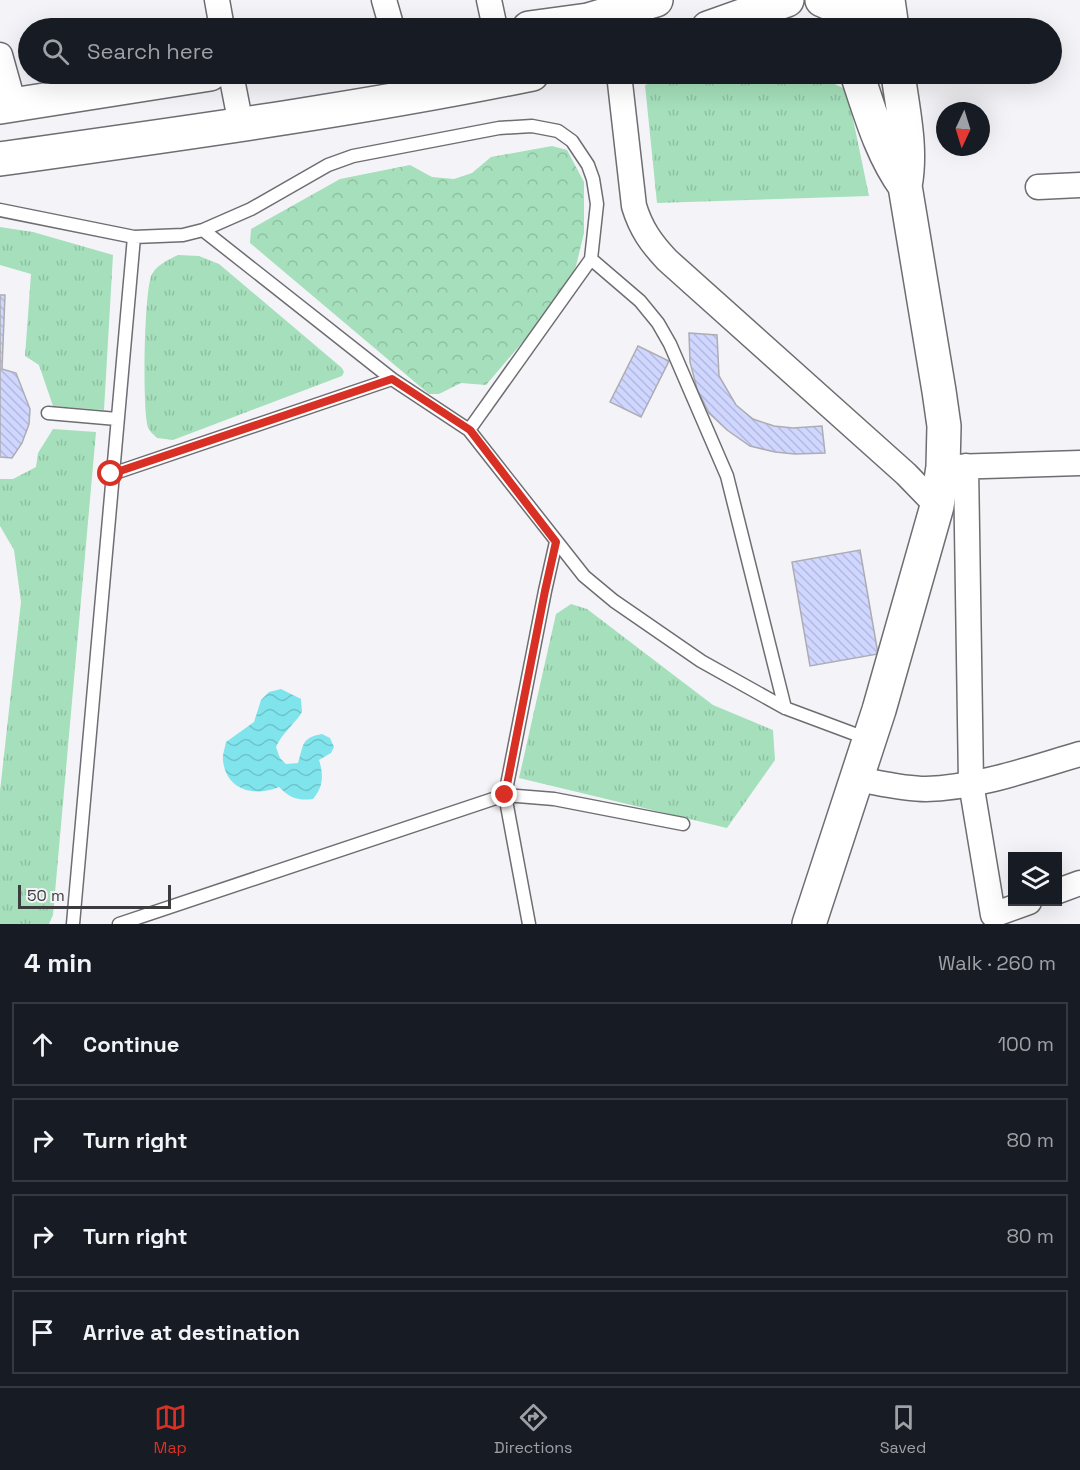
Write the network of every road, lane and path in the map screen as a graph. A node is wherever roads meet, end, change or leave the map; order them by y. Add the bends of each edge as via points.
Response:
1 (216, 0) edge
2 (384, 0) edge
3 (489, 0) edge
4 (656, 0) edge
5 (788, 0) edge
6 (874, 0) edge
7 (888, 0) edge
8 (828, 10) edge
9 (220, 18) edge
10 (389, 18) edge
11 (493, 18) edge
12 (595, 18) edge
13 (737, 18) edge
14 (891, 18) edge
15 (0, 55) edge
16 (147, 84) edge
17 (233, 84) edge
18 (484, 84) edge
19 (620, 84) edge
20 (860, 84) edge
21 (899, 84) edge
22 (7, 106) edge
23 (241, 125) junction
24 (0, 159) edge
25 (1080, 185) edge
26 (905, 186) junction
27 (1038, 187) dead end
28 (0, 210) edge
29 (203, 230) junction
30 (134, 237) junction
31 (591, 259) junction
32 (392, 379) junction
33 (48, 413) dead end
34 (117, 419) junction
35 (470, 430) junction
36 (1080, 463) edge
37 (954, 467) junction
38 (111, 474) junction
39 (937, 506) junction
40 (556, 542) junction
41 (785, 708) junction
42 (869, 740) junction
43 (1080, 754) edge
44 (857, 779) junction
45 (971, 783) junction
46 (505, 795) junction
47 (683, 824) dead end
48 (1080, 883) edge
49 (1062, 890) edge
50 (1021, 906) edge
51 (994, 920) edge
52 (73, 924) edge
53 (118, 924) edge
54 (529, 924) edge
55 (809, 924) edge

1 - 9 street
2 - 10 street
3 - 11 street
4 - 12 street
5 - 13 street
6 - 8 street
7 - 14 street
15 - 22 street
16 - 22 street
17 - 23 street
18 - 23 street
19 - 39 street via 634,206 650,242
20 - 26 street via 885,154
21 - 26 street via 908,146
23 - 24 street
25 - 27 street
26 - 37 street
28 - 30 lane
29 - 30 lane
29 - 31 lane via 353,156 499,128 532,126 558,131 572,141 588,165 597,204
29 - 32 lane
30 - 34 lane
31 - 35 lane
31 - 41 lane via 646,308 679,364 727,476
32 - 35 lane
32 - 38 lane
33 - 34 lane
34 - 38 lane
35 - 40 lane
36 - 37 street
37 - 39 street
37 - 45 street
38 - 52 lane
39 - 42 street
40 - 41 lane via 584,576 614,601 701,661
40 - 46 lane
41 - 42 lane
42 - 44 street
43 - 45 street
44 - 45 street via 924,789
44 - 55 street
45 - 51 street
46 - 47 lane via 554,799
46 - 53 lane
46 - 54 lane
48 - 49 street
50 - 51 street

